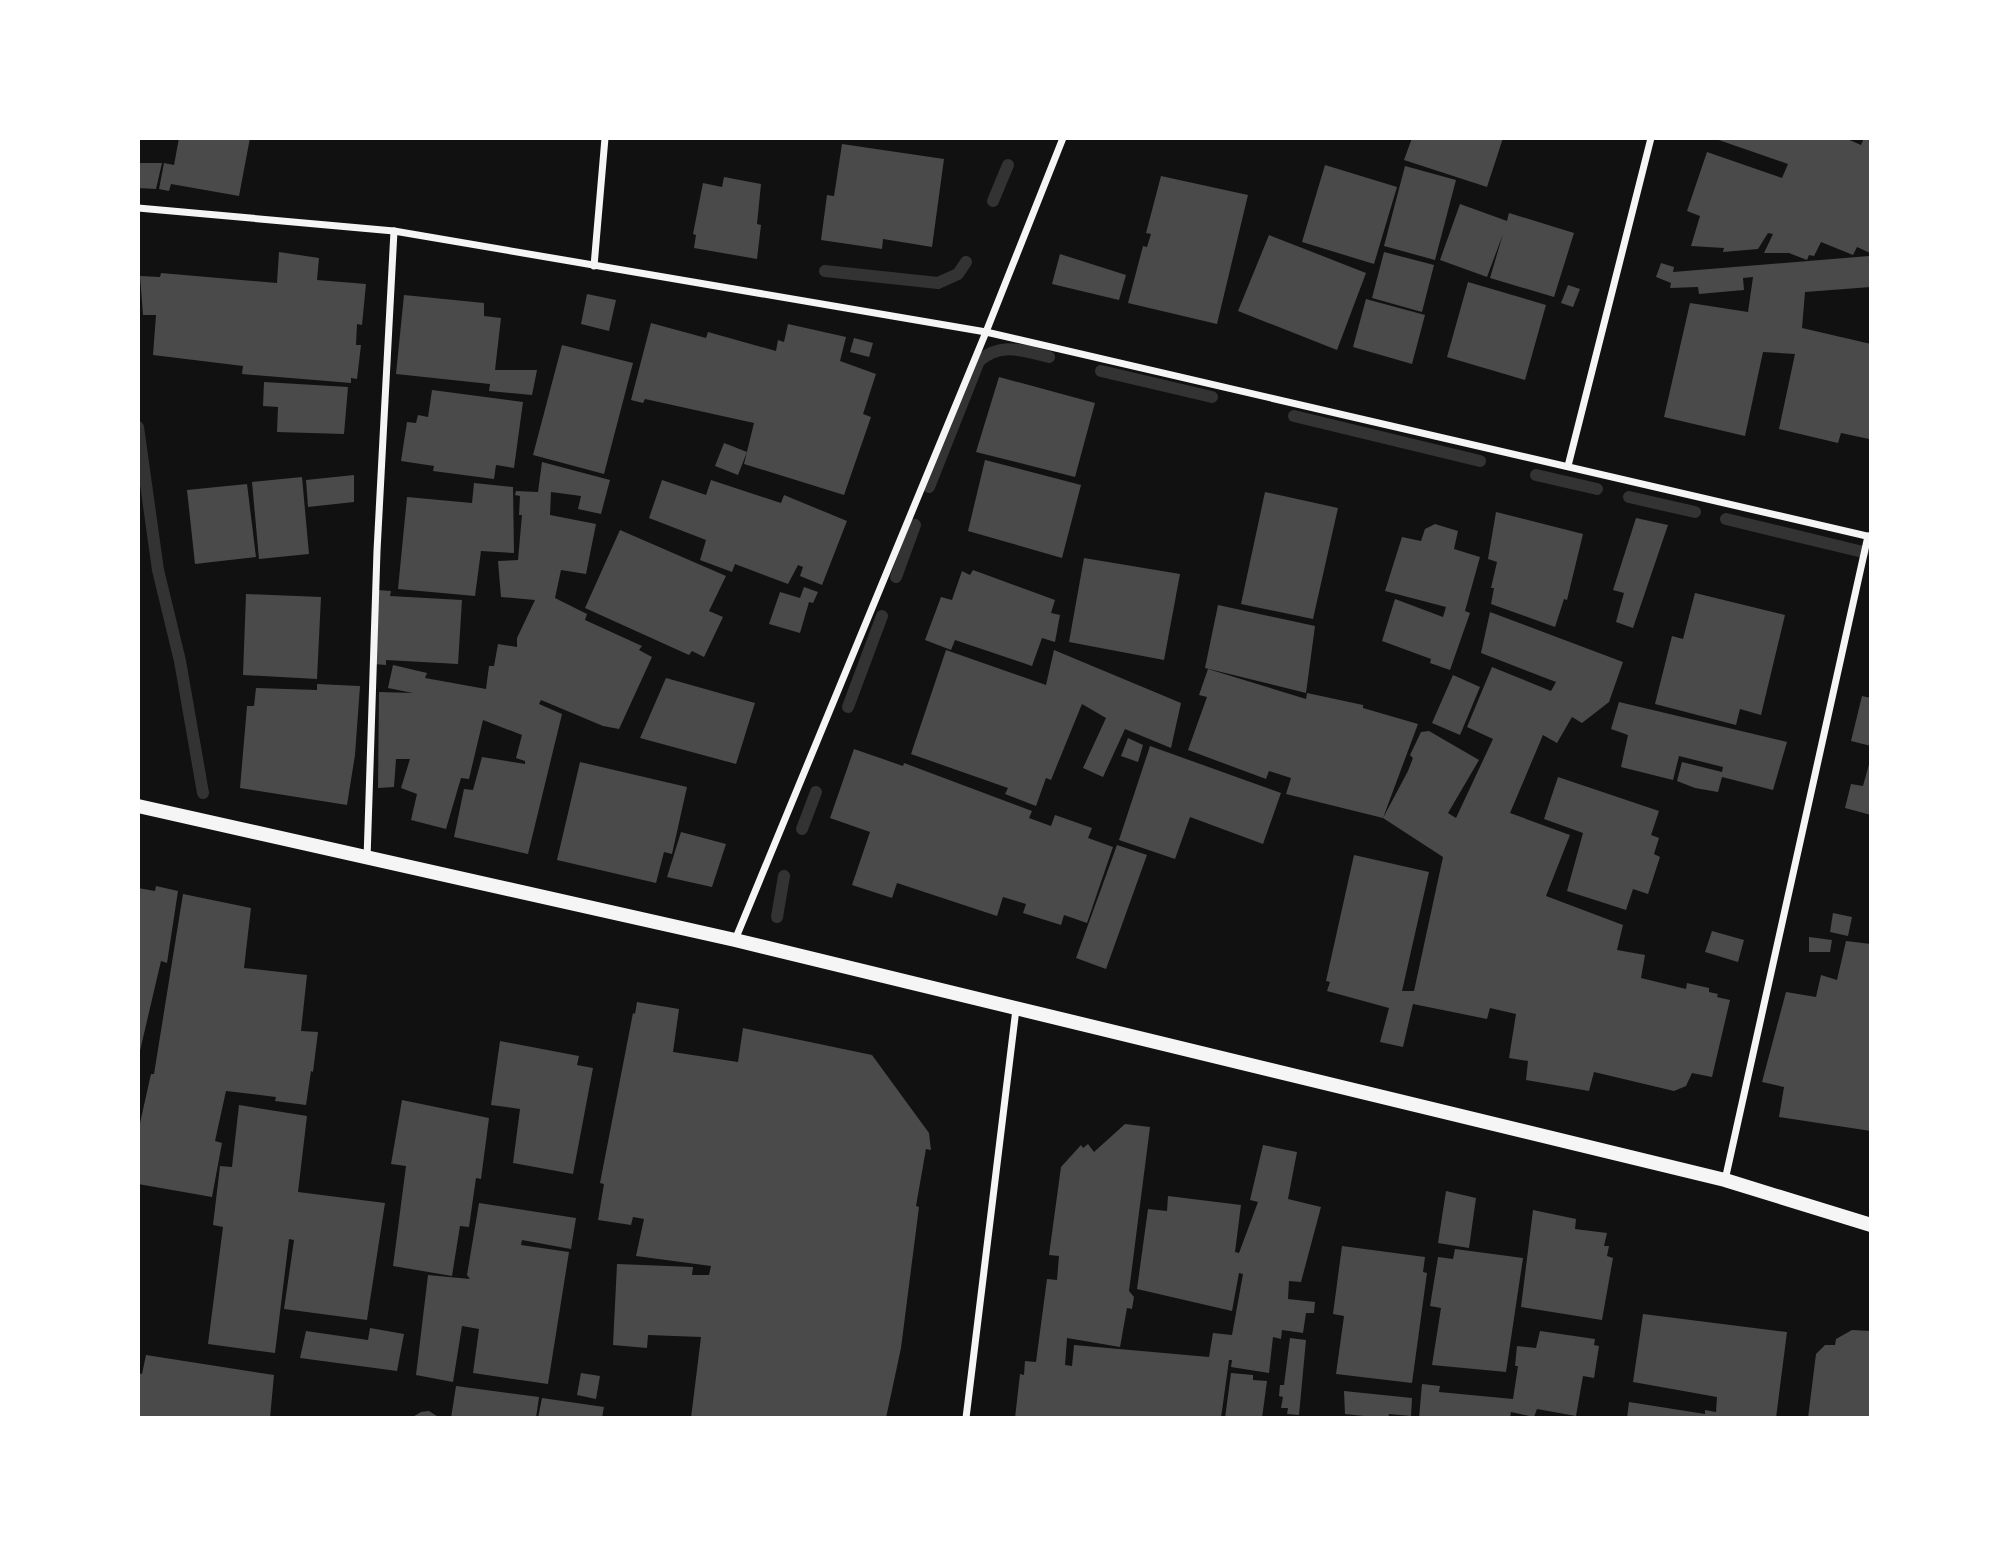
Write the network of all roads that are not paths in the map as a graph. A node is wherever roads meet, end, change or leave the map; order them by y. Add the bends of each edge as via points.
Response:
1 (605, 138) edge
2 (1063, 138) edge
3 (1651, 138) edge
4 (138, 208) edge
5 (394, 232) junction
6 (594, 266) junction
7 (986, 332) junction
8 (1568, 466) junction
9 (1869, 536) edge
10 (138, 806) edge
11 (367, 859) junction
12 (735, 940) junction
13 (1016, 1008) junction
14 (1725, 1180) junction
15 (1871, 1225) edge
16 (966, 1418) edge

1 - 6 street
2 - 7 street
3 - 8 street
4 - 5 street
5 - 6 street
5 - 11 street
6 - 7 street
7 - 8 street
7 - 12 street
8 - 9 street
9 - 14 street
10 - 11 main road
11 - 12 main road
12 - 13 main road
13 - 14 main road
13 - 16 street
14 - 15 main road

